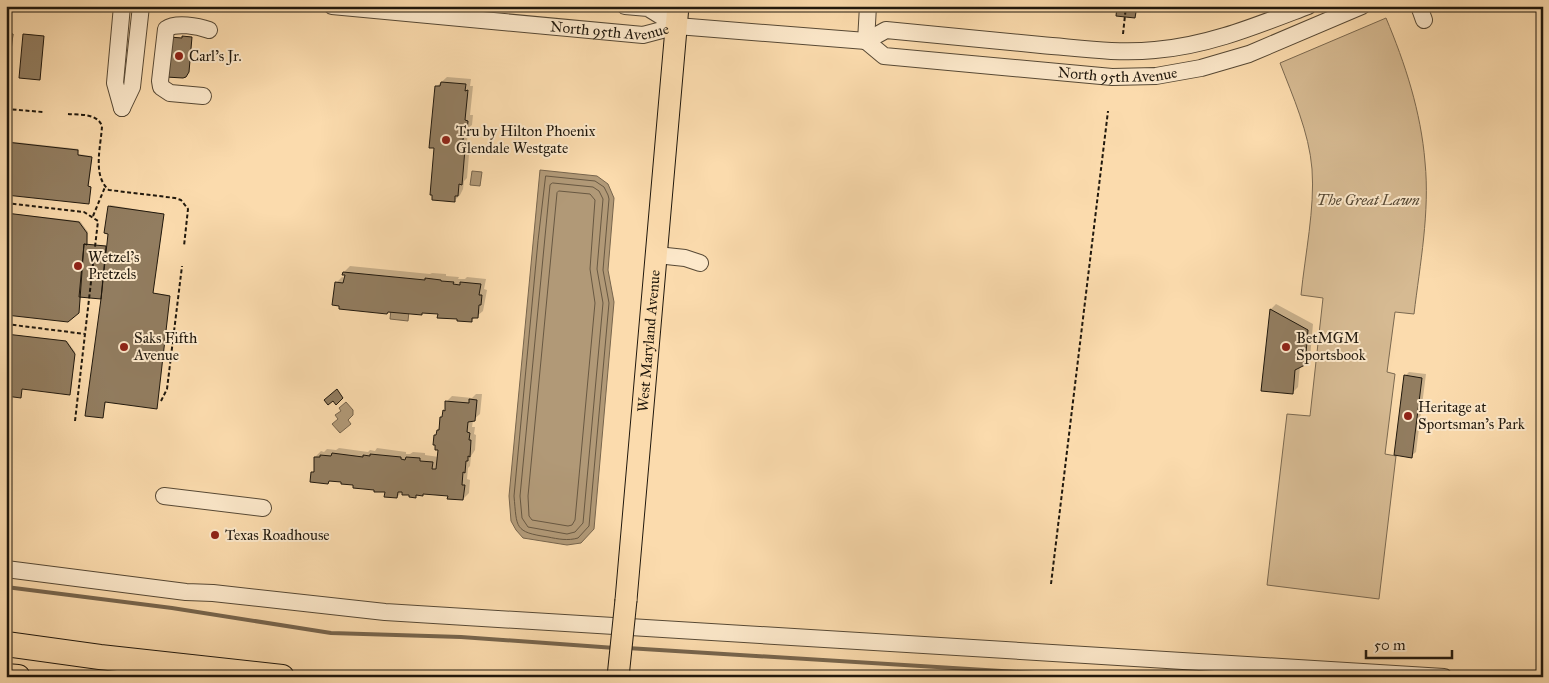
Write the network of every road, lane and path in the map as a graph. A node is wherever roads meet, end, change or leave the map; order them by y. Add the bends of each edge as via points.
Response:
1 (122, 6) edge
2 (141, 6) edge
3 (332, 6) edge
4 (625, 6) edge
5 (868, 6) edge
6 (1126, 6) edge
7 (1308, 6) edge
8 (1362, 6) edge
9 (677, 16) edge
10 (209, 30) dead end
11 (1122, 34) dead end
12 (866, 41) junction
13 (203, 96) dead end
14 (6, 109) edge
15 (1108, 111) dead end
16 (43, 112) dead end
17 (68, 114) dead end
18 (105, 187) junction
19 (6, 203) edge
20 (92, 216) junction
21 (184, 246) dead end
22 (657, 255) junction
23 (700, 263) dead end
24 (182, 266) dead end
25 (6, 324) edge
26 (85, 334) junction
27 (161, 401) dead end
28 (74, 421) dead end
29 (164, 496) dead end
30 (263, 508) dead end
31 (6, 569) edge
32 (1051, 584) dead end
33 (6, 644) edge
34 (6, 676) edge
35 (18, 677) edge
36 (282, 677) edge
37 (618, 677) edge
38 (1444, 677) edge

1 - 2 street via 115,83 122,108 132,87
3 - 9 street, North 95th Avenue via 644,36
4 - 9 street, North 95th Avenue
5 - 12 street
6 - 11 path
7 - 12 street, North 95th Avenue via 1216,39 1156,50 1114,51 886,30
8 - 12 street, North 95th Avenue via 1250,54 1156,76 1112,77 884,56
9 - 12 street, North 95th Avenue
9 - 22 main road, West Maryland Avenue
10 - 13 street via 174,25 166,29 160,81 161,87 170,93
14 - 16 path
15 - 32 path
17 - 18 path via 90,116 101,123 99,168
18 - 20 path
18 - 21 path via 181,200 188,209
19 - 20 path via 84,212
20 - 26 path via 98,221
22 - 23 street
22 - 37 main road, West Maryland Avenue, bridge
24 - 27 path via 167,389
25 - 26 path
26 - 28 path
29 - 30 street
31 - 38 street via 186,592 212,592 394,613
33 - 36 highway
34 - 35 highway

